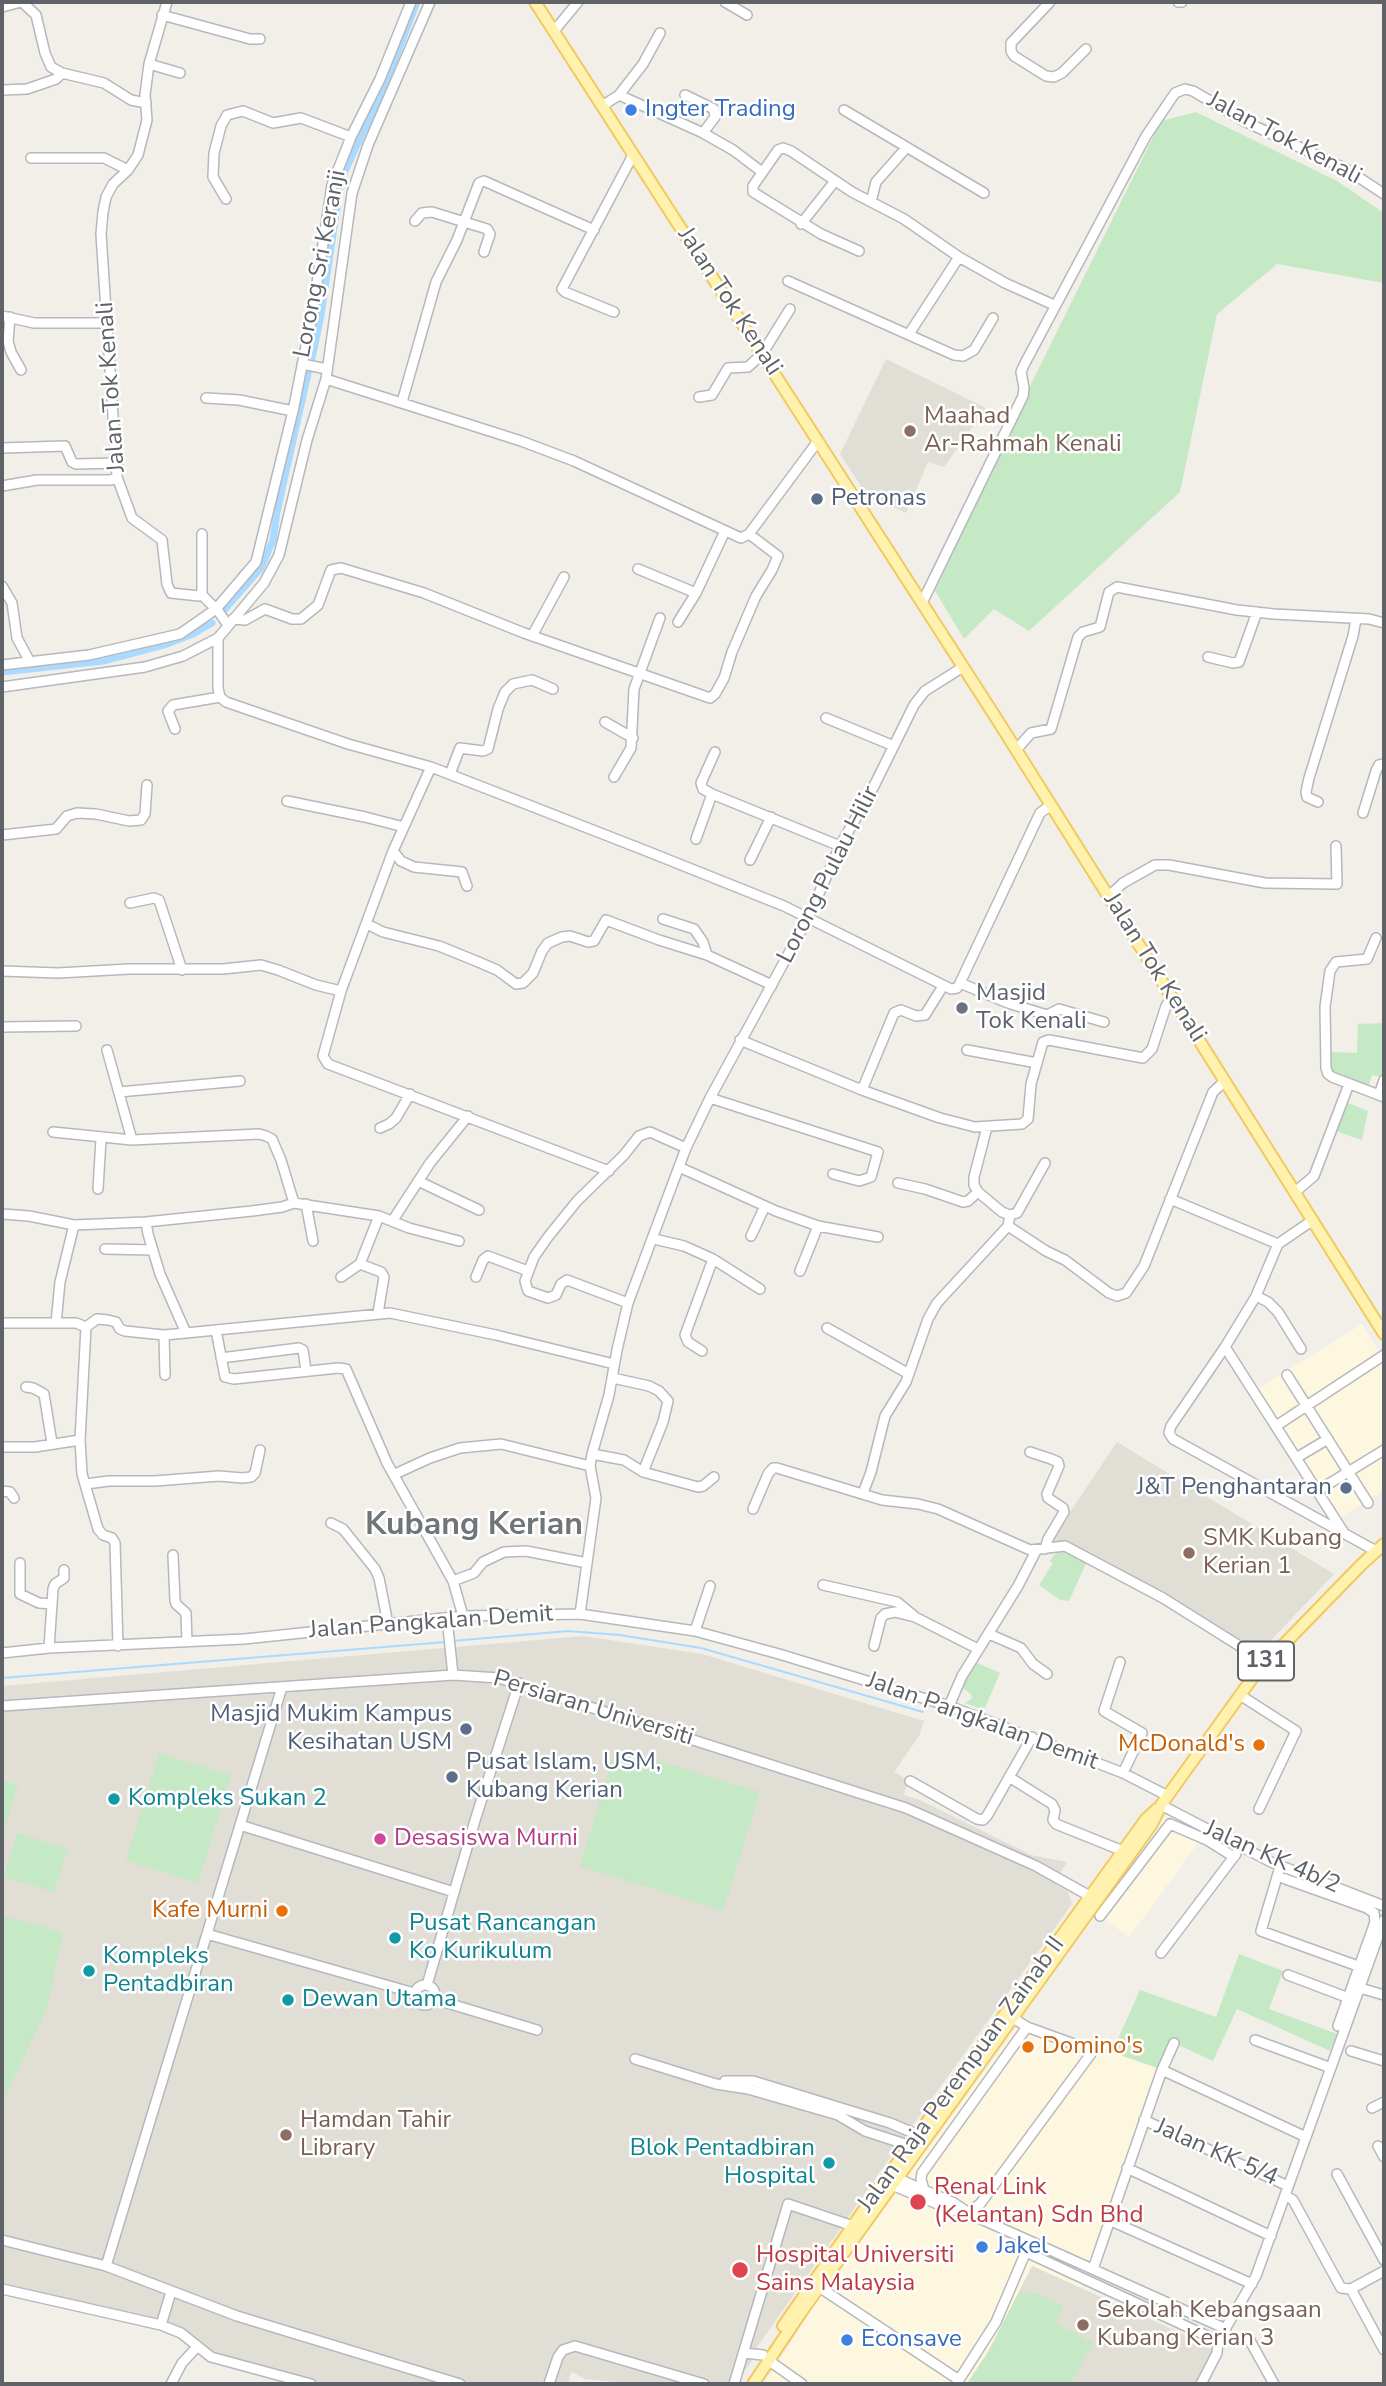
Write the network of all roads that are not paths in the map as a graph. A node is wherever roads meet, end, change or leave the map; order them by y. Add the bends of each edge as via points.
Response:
1 (22, 2) edge
2 (167, 2) edge
3 (411, 2) edge
4 (430, 2) edge
5 (535, 2) edge
6 (578, 2) edge
7 (725, 2) edge
8 (1050, 2) edge
9 (2, 7) edge
10 (163, 15) junction
11 (747, 15) dead end
12 (554, 31) junction
13 (660, 33) dead end
14 (260, 39) dead end
15 (1086, 49) dead end
16 (149, 64) junction
17 (62, 73) junction
18 (180, 73) dead end
19 (2, 90) edge
20 (619, 95) junction
21 (685, 95) dead end
22 (146, 103) junction
23 (602, 106) junction
24 (844, 110) dead end
25 (703, 133) junction
26 (351, 137) junction
27 (906, 148) junction
28 (633, 155) junction
29 (31, 158) dead end
30 (128, 170) junction
31 (762, 172) junction
32 (835, 181) junction
33 (984, 193) dead end
34 (1384, 194) edge
35 (226, 199) dead end
36 (871, 202) junction
37 (464, 220) junction
38 (415, 221) dead end
39 (801, 223) junction
40 (594, 230) junction
41 (859, 251) dead end
42 (484, 252) dead end
43 (959, 257) junction
44 (788, 281) dead end
45 (1054, 305) junction
46 (790, 309) dead end
47 (614, 312) dead end
48 (6, 316) edge
49 (993, 318) dead end
50 (107, 323) junction
51 (909, 334) junction
52 (762, 354) junction
53 (302, 364) junction
54 (21, 370) dead end
55 (327, 374) junction
56 (699, 397) dead end
57 (206, 398) dead end
58 (402, 402) junction
59 (293, 411) junction
60 (818, 441) junction
61 (2, 448) edge
62 (118, 463) junction
63 (117, 477) junction
64 (2, 486) edge
65 (725, 531) junction
66 (202, 534) dead end
67 (749, 534) junction
68 (638, 569) dead end
69 (564, 577) dead end
70 (2, 586) edge
71 (696, 593) junction
72 (202, 595) junction
73 (922, 603) junction
74 (216, 609) junction
75 (1257, 612) junction
76 (660, 618) dead end
77 (1356, 619) junction
78 (230, 622) junction
79 (678, 622) dead end
80 (1384, 623) edge
81 (532, 636) junction
82 (218, 638) junction
83 (1208, 657) dead end
84 (30, 662) junction
85 (2, 665) edge
86 (963, 667) junction
87 (639, 673) junction
88 (2, 687) edge
89 (553, 689) dead end
90 (220, 697) junction
91 (826, 718) dead end
92 (604, 722) dead end
93 (175, 729) dead end
94 (633, 738) junction
95 (894, 746) junction
96 (1016, 750) junction
97 (715, 752) dead end
98 (1384, 765) edge
99 (431, 767) junction
100 (450, 774) junction
101 (614, 777) dead end
102 (146, 785) dead end
103 (712, 794) junction
104 (287, 801) dead end
105 (1318, 802) dead end
106 (1051, 805) junction
107 (1363, 813) dead end
108 (771, 817) junction
109 (404, 827) junction
110 (2, 835) edge
111 (696, 839) dead end
112 (840, 846) junction
113 (1336, 846) dead end
114 (393, 850) junction
115 (750, 860) dead end
116 (467, 886) dead end
117 (1109, 896) junction
118 (130, 903) dead end
119 (808, 918) junction
120 (663, 919) dead end
121 (367, 924) junction
122 (1376, 938) dead end
123 (706, 955) junction
124 (182, 970) junction
125 (2, 971) edge
126 (960, 983) junction
127 (772, 985) junction
128 (943, 985) junction
129 (341, 991) junction
130 (1172, 997) junction
131 (1104, 1022) dead end
132 (76, 1026) dead end
133 (2, 1027) edge
134 (740, 1040) junction
135 (107, 1050) dead end
136 (967, 1050) dead end
137 (1037, 1062) junction
138 (1384, 1080) edge
139 (240, 1081) dead end
140 (1225, 1081) junction
141 (1349, 1084) junction
142 (862, 1090) junction
143 (119, 1092) junction
144 (410, 1094) junction
145 (1381, 1096) edge
146 (710, 1098) junction
147 (468, 1116) junction
148 (987, 1127) junction
149 (380, 1128) dead end
150 (53, 1132) dead end
151 (101, 1139) junction
152 (132, 1140) junction
153 (686, 1148) junction
154 (1045, 1163) dead end
155 (679, 1167) junction
156 (609, 1171) junction
157 (832, 1174) dead end
158 (418, 1181) junction
159 (898, 1183) dead end
160 (98, 1189) dead end
161 (978, 1192) junction
162 (1295, 1192) junction
163 (1170, 1199) junction
164 (294, 1203) junction
165 (306, 1204) junction
166 (765, 1206) junction
167 (479, 1210) dead end
168 (2, 1214) edge
169 (1010, 1215) junction
170 (379, 1216) junction
171 (393, 1220) junction
172 (1313, 1220) junction
173 (146, 1222) junction
174 (74, 1225) junction
175 (818, 1226) junction
176 (1008, 1226) junction
177 (751, 1236) dead end
178 (878, 1237) dead end
179 (654, 1239) junction
180 (313, 1241) dead end
181 (459, 1241) dead end
182 (1278, 1244) junction
183 (105, 1249) dead end
184 (153, 1250) junction
185 (713, 1259) junction
186 (360, 1264) junction
187 (528, 1271) junction
188 (800, 1271) dead end
189 (341, 1277) dead end
190 (476, 1277) dead end
191 (760, 1289) dead end
192 (1256, 1296) junction
193 (628, 1303) junction
194 (378, 1313) junction
195 (56, 1322) junction
196 (2, 1323) edge
197 (86, 1327) junction
198 (827, 1328) dead end
199 (216, 1330) junction
200 (186, 1333) junction
201 (1384, 1334) edge
202 (164, 1335) junction
203 (1225, 1347) junction
204 (1301, 1349) dead end
205 (702, 1351) dead end
206 (1384, 1355) edge
207 (221, 1358) junction
208 (614, 1364) junction
209 (306, 1371) junction
210 (909, 1374) junction
211 (165, 1375) dead end
212 (1287, 1375) dead end
213 (613, 1378) junction
214 (26, 1387) dead end
215 (1307, 1406) junction
216 (1276, 1426) junction
217 (1328, 1439) junction
218 (80, 1440) junction
219 (52, 1443) junction
220 (2, 1447) edge
221 (260, 1450) dead end
222 (1384, 1450) edge
223 (1030, 1452) dead end
224 (592, 1454) junction
225 (1296, 1458) junction
226 (590, 1466) junction
227 (643, 1472) junction
228 (1348, 1472) junction
229 (395, 1474) junction
230 (714, 1478) dead end
231 (86, 1484) junction
232 (2, 1491) edge
233 (1317, 1491) junction
234 (863, 1493) junction
235 (14, 1498) dead end
236 (1368, 1503) dead end
237 (1326, 1505) junction
238 (753, 1509) dead end
239 (1314, 1518) junction
240 (331, 1523) dead end
241 (1345, 1534) junction
242 (1380, 1547) edge
243 (1041, 1550) junction
244 (173, 1555) dead end
245 (20, 1563) dead end
246 (587, 1563) junction
247 (64, 1570) dead end
248 (453, 1581) junction
249 (823, 1585) dead end
250 (710, 1586) dead end
251 (52, 1604) junction
252 (580, 1614) junction
253 (463, 1616) junction
254 (915, 1617) junction
255 (447, 1618) junction
256 (388, 1624) junction
257 (695, 1631) junction
258 (989, 1633) junction
259 (187, 1642) junction
260 (118, 1646) junction
261 (874, 1646) dead end
262 (49, 1648) junction
263 (978, 1649) junction
264 (2, 1653) edge
265 (1120, 1661) dead end
266 (1265, 1662) junction
267 (1047, 1674) dead end
268 (453, 1675) junction
269 (519, 1684) junction
270 (282, 1687) junction
271 (1240, 1695) junction
272 (2, 1706) edge
273 (948, 1706) junction
274 (1032, 1737) junction
275 (1123, 1773) junction
276 (1009, 1777) junction
277 (910, 1780) dead end
278 (1164, 1801) junction
279 (1259, 1809) dead end
280 (240, 1825) junction
281 (1242, 1847) junction
282 (1123, 1851) junction
283 (1234, 1857) junction
284 (1279, 1871) junction
285 (1116, 1885) junction
286 (454, 1892) junction
287 (1095, 1897) junction
288 (1384, 1906) edge
289 (1374, 1913) junction
290 (1100, 1916) dead end
291 (1384, 1920) edge
292 (207, 1934) junction
293 (1161, 1953) dead end
294 (1363, 1968) junction
295 (1287, 1975) dead end
296 (427, 1985) junction
297 (1360, 1988) junction
298 (414, 1993) junction
299 (1384, 1995) edge
300 (434, 1999) junction
301 (1352, 1999) junction
302 (1013, 2018) junction
303 (1338, 2026) dead end
304 (1027, 2027) junction
305 (537, 2030) dead end
306 (1255, 2040) dead end
307 (1174, 2043) dead end
308 (1351, 2051) dead end
309 (635, 2059) dead end
310 (1384, 2061) edge
311 (1331, 2068) junction
312 (1162, 2070) junction
313 (710, 2082) junction
314 (1384, 2102) edge
315 (1372, 2108) dead end
316 (1144, 2120) junction
317 (922, 2136) junction
318 (1306, 2137) junction
319 (1378, 2146) dead end
320 (915, 2147) junction
321 (1384, 2157) edge
322 (1126, 2168) junction
323 (1337, 2174) dead end
324 (891, 2180) junction
325 (924, 2190) junction
326 (1287, 2191) junction
327 (967, 2213) junction
328 (1109, 2220) junction
329 (853, 2226) junction
330 (1270, 2236) junction
331 (2, 2240) edge
332 (1033, 2242) junction
333 (1028, 2253) junction
334 (1384, 2260) edge
335 (1075, 2261) junction
336 (106, 2266) junction
337 (1093, 2269) junction
338 (1384, 2271) edge
339 (1070, 2273) junction
340 (1252, 2284) junction
341 (819, 2287) junction
342 (2, 2289) edge
343 (1348, 2289) junction
344 (171, 2292) junction
345 (162, 2325) junction
346 (1226, 2329) junction
347 (1249, 2339) dead end
348 (1218, 2342) junction
349 (197, 2347) junction
350 (1384, 2350) edge
351 (744, 2353) junction
352 (766, 2360) junction
353 (958, 2382) edge
354 (172, 2384) edge
355 (311, 2384) edge
356 (460, 2384) edge
357 (549, 2384) edge
358 (704, 2384) edge
359 (734, 2384) edge
360 (745, 2384) edge
361 (753, 2384) edge
362 (796, 2384) edge
363 (802, 2384) edge
364 (1201, 2384) edge
365 (1274, 2384) edge

1 - 9 street
1 - 17 street via 36,15 51,67
2 - 10 street, Jalan Tok Kenali
3 - 26 street, Lorong Sri Keranji
4 - 55 street via 352,193
5 - 12 main road, Jalan Tok Kenali
6 - 12 street
7 - 11 street
8 - 15 street via 1011,43 1014,56 1054,77
10 - 14 street
10 - 16 street, Jalan Tok Kenali
12 - 23 main road, Jalan Tok Kenali
13 - 20 street
16 - 18 street
16 - 22 street, Jalan Tok Kenali
17 - 19 street via 27,89
17 - 22 street via 104,83 131,100
20 - 23 street
20 - 25 street
21 - 25 street via 714,109 715,117
22 - 30 street, Jalan Tok Kenali via 145,131
23 - 28 main road, Jalan Tok Kenali
24 - 27 street
25 - 31 street
26 - 35 street via 301,118 273,123 243,111 227,115 214,153 213,177
26 - 53 street, Lorong Sri Keranji via 332,185
27 - 33 street
27 - 36 street via 876,182
28 - 40 street
28 - 52 main road, Jalan Tok Kenali
29 - 30 street via 104,158
30 - 50 street, Jalan Tok Kenali via 113,184 103,212
31 - 32 street via 783,148
31 - 39 street via 753,192
32 - 36 street
32 - 39 street
34 - 45 street, Jalan Tok Kenali via 1346,169 1185,89 1175,93 1146,136
36 - 43 street
37 - 38 street via 426,212
37 - 40 street via 479,183 484,181
37 - 42 street via 490,232
37 - 58 street via 436,282
39 - 41 street
40 - 47 street via 562,289
43 - 45 street
43 - 51 street
44 - 51 street
45 - 73 street, Jalan Tok Kenali via 1021,372 1023,396
46 - 52 street
48 - 50 street via 47,323
48 - 54 street via 10,352
49 - 51 street via 974,350 963,356
50 - 62 street, Jalan Tok Kenali
52 - 56 street via 748,367 728,368 712,395
52 - 60 main road, Jalan Tok Kenali
53 - 55 street
53 - 59 street, Lorong Sri Keranji
55 - 58 street
55 - 78 street via 279,555 264,583
57 - 59 street
58 - 65 street via 574,461
59 - 74 street, Lorong Sri Keranji via 256,562
60 - 67 street
60 - 73 main road, Jalan Tok Kenali
61 - 62 street via 65,446 76,464
62 - 63 street, Jalan Tok Kenali
63 - 64 street
63 - 72 street, Jalan Tok Kenali via 132,518 162,540 171,593
65 - 67 street via 741,538
65 - 71 street
66 - 72 street
67 - 87 street via 778,556 715,694 710,698
68 - 71 street
69 - 81 street
70 - 84 street via 12,603 17,638
71 - 79 street
72 - 74 street
73 - 86 main road, Jalan Tok Kenali
74 - 78 street
74 - 84 street, Lorong Sri Keranji via 180,634 89,655
75 - 77 street
75 - 83 street via 1239,662
75 - 96 street via 1117,587 1109,592 1100,627 1078,637 1053,726 1031,733
76 - 87 street
77 - 80 street
77 - 105 street via 1306,792
78 - 81 street via 265,609 301,620 317,605 335,568 424,593
78 - 82 street
81 - 87 street
82 - 88 street via 183,656 145,667
82 - 90 street
84 - 85 street, Lorong Sri Keranji
86 - 95 street, Lorong Pulau Hilir via 922,695
86 - 96 main road, Jalan Tok Kenali
87 - 94 street via 633,696
89 - 100 street via 531,680 513,684 498,709 488,748 460,748
90 - 93 street via 173,705 167,711
90 - 99 street via 301,729
91 - 95 street
92 - 94 street
94 - 101 street
95 - 112 street, Lorong Pulau Hilir
96 - 106 main road, Jalan Tok Kenali
97 - 103 street via 701,783 702,789
98 - 107 street via 1376,771
99 - 100 street
99 - 109 street
100 - 119 street
102 - 110 street via 141,820 77,813 67,816 57,829
103 - 108 street
103 - 111 street
104 - 109 street
106 - 117 main road, Jalan Tok Kenali
106 - 126 street via 1040,813
108 - 112 street
108 - 115 street
109 - 114 street
112 - 119 street, Lorong Pulau Hilir
113 - 117 street via 1337,884 1265,883 1155,865
114 - 116 street via 401,861 414,867 462,872
114 - 121 street
117 - 130 main road, Jalan Tok Kenali
118 - 124 street via 159,900
119 - 127 street, Lorong Pulau Hilir
119 - 128 street
120 - 123 street via 694,929
121 - 123 street via 477,961 516,984 533,973 548,943 570,936 594,942 606,920
121 - 129 street
122 - 141 street via 1367,959 1336,962 1330,971 1325,1007 1326,1068 1332,1077
123 - 127 street
124 - 125 street
124 - 129 street via 261,965
126 - 128 street via 955,989
126 - 131 street via 1046,1015 1059,1009
127 - 134 street, Lorong Pulau Hilir
128 - 142 street via 925,1015 894,1013
129 - 144 street via 323,1060
130 - 137 street via 1147,1056 1047,1040
130 - 140 main road, Jalan Tok Kenali
132 - 133 street
134 - 142 street
134 - 146 street, Lorong Pulau Hilir
135 - 143 street
136 - 137 street
137 - 148 street via 1027,1122
138 - 145 street
139 - 143 street
140 - 162 main road, Jalan Tok Kenali
140 - 163 street via 1213,1092
141 - 145 street
141 - 162 street via 1314,1176
142 - 148 street via 940,1118
143 - 152 street
144 - 147 street
144 - 149 street via 396,1118
146 - 153 street, Lorong Pulau Hilir
146 - 157 street via 878,1152 871,1177 859,1181
147 - 156 street
147 - 158 street
148 - 161 street via 974,1177
150 - 151 street
151 - 152 street
151 - 160 street
152 - 164 street via 266,1136 281,1160
153 - 155 street, Lorong Pulau Hilir
153 - 156 street via 645,1133
154 - 169 street via 1019,1210
155 - 166 street
155 - 179 street, Lorong Pulau Hilir
156 - 187 street via 548,1237
158 - 167 street
158 - 171 street
159 - 161 street via 962,1202
161 - 169 street
162 - 172 main road, Jalan Tok Kenali
163 - 176 street via 1144,1266 1122,1295 1109,1293
163 - 182 street
164 - 165 street
164 - 173 street
165 - 170 street
165 - 180 street
166 - 175 street
166 - 177 street
168 - 174 street
169 - 176 street
170 - 171 street
170 - 186 street
171 - 181 street
172 - 182 street
172 - 201 main road, Jalan Tok Kenali
173 - 174 street
173 - 184 street
174 - 195 street
175 - 178 street
175 - 188 street
176 - 210 street via 937,1303
179 - 185 street
179 - 193 street, Lorong Pulau Hilir
182 - 192 street
183 - 184 street
184 - 200 street
185 - 191 street
185 - 205 street via 685,1335
186 - 189 street
186 - 194 street via 384,1274
187 - 190 street via 488,1256
187 - 193 street via 525,1285 531,1293 552,1297 567,1280
192 - 203 street
192 - 204 street via 1278,1312
193 - 208 street, Lorong Pulau Hilir
194 - 199 street
194 - 208 street via 416,1317
195 - 196 street
195 - 197 street
197 - 202 street via 97,1319 108,1320 125,1331
197 - 218 street
198 - 210 street
199 - 200 street
199 - 207 street
200 - 202 street
202 - 211 street
203 - 216 street
203 - 239 street via 1171,1426 1170,1436
206 - 215 street
207 - 209 street via 228,1378
207 - 209 street via 299,1348
208 - 213 street, Lorong Pulau Hilir
209 - 229 street via 346,1369
210 - 234 street via 885,1416
212 - 215 street
213 - 224 street, Lorong Pulau Hilir
213 - 227 street via 649,1386 668,1402
214 - 219 street via 44,1394
215 - 216 street
215 - 217 street
216 - 225 street
217 - 225 street
217 - 228 street
218 - 219 street
218 - 231 street
219 - 220 street
221 - 231 street via 251,1477
222 - 228 street
223 - 243 street via 1059,1466 1047,1494 1064,1512
224 - 226 street, Lorong Pulau Hilir
224 - 227 street via 624,1460
225 - 233 street
226 - 229 street via 501,1444 460,1448
226 - 246 street, Lorong Pulau Hilir via 596,1498
227 - 230 street via 698,1487
228 - 233 street
228 - 236 street
229 - 248 street
231 - 260 street via 98,1529 115,1543
232 - 235 street
233 - 237 street
234 - 238 street via 773,1468
234 - 243 street via 938,1509 1025,1549
237 - 239 street
237 - 241 street
239 - 241 street
240 - 256 street via 343,1529 375,1569
241 - 242 street
242 - 266 main road, Jalan Raja Perempuan Zainab II / 131
243 - 258 street
243 - 266 street via 1065,1546
244 - 259 street via 175,1600 187,1613
245 - 251 street via 19,1594
246 - 248 street via 526,1551 504,1552
246 - 252 street, Lorong Pulau Hilir
247 - 251 street via 64,1578 54,1587
248 - 253 street
249 - 254 street via 897,1602
250 - 257 street
251 - 262 street
252 - 253 street, Jalan Pangkalan Demit
252 - 257 street, Jalan Pangkalan Demit
253 - 255 street, Jalan Pangkalan Demit
254 - 261 street via 885,1614
254 - 263 street
255 - 256 street, Jalan Pangkalan Demit
255 - 268 street
256 - 259 street, Jalan Pangkalan Demit
257 - 273 street, Jalan Pangkalan Demit
258 - 263 street
258 - 267 street via 1021,1648
259 - 260 street, Jalan Pangkalan Demit
260 - 262 street, Jalan Pangkalan Demit
262 - 264 street, Jalan Pangkalan Demit
263 - 273 street
265 - 275 street via 1104,1711 1142,1733
266 - 271 main road, Jalan Raja Perempuan Zainab II / 131
268 - 269 street, Persiaran Universiti
268 - 270 street, Persiaran Universiti
269 - 286 street
269 - 287 street, Persiaran Universiti via 906,1808
270 - 272 street, Persiaran Universiti
270 - 280 street
271 - 278 main road, Jalan Raja Perempuan Zainab II / 131
271 - 279 street via 1296,1731
273 - 274 street, Jalan Pangkalan Demit
274 - 275 street, Jalan Pangkalan Demit
274 - 276 street
275 - 278 street, Jalan Pangkalan Demit
276 - 277 street via 987,1816 980,1820
276 - 282 street via 1052,1804 1056,1824
278 - 281 street, Jalan KK 4b/2
278 - 282 main road, Jalan Raja Perempuan Zainab II / 131
278 - 285 main road, Jalan Raja Perempuan Zainab II / 131
280 - 286 street
280 - 292 street
281 - 283 street
281 - 284 street, Jalan KK 4b/2
282 - 287 main road, Jalan Raja Perempuan Zainab II / 131
283 - 285 street, Jalan KK 4b/2 via 1170,1824
283 - 293 street
284 - 288 street, Jalan KK 4b/2
284 - 289 street
284 - 294 street via 1262,1932
285 - 287 main road, Jalan Raja Perempuan Zainab II / 131
285 - 290 street, Jalan KK 4b/2
286 - 296 street
287 - 302 main road, Jalan Raja Perempuan Zainab II / 131
287 - 317 main road, Jalan Raja Perempuan Zainab II / 131
288 - 289 street
289 - 294 street
291 - 294 street
292 - 298 street
292 - 336 street
294 - 297 street
294 - 301 street
295 - 301 street
296 - 298 street
296 - 300 street
297 - 299 street
297 - 301 street
298 - 300 street via 420,2005
300 - 305 street
301 - 303 street
301 - 311 street
302 - 304 street
302 - 317 main road, Jalan Raja Perempuan Zainab II / 131
304 - 325 street via 922,2173
304 - 327 street via 1093,2051 980,2204
306 - 311 street
307 - 312 street
308 - 310 street
309 - 313 street
311 - 318 street
312 - 316 street
312 - 318 street
313 - 317 street via 752,2081
313 - 320 street via 838,2115
314 - 315 street
316 - 322 street
316 - 326 street, Jalan KK 5/4
317 - 320 main road, Jalan Raja Perempuan Zainab II / 131
318 - 326 street
319 - 321 street
320 - 324 main road, Jalan Raja Perempuan Zainab II / 131
322 - 328 street
322 - 330 street
323 - 334 street
324 - 325 street
324 - 327 street
324 - 329 main road, Jalan Raja Perempuan Zainab II / 131
324 - 341 main road, Jalan Raja Perempuan Zainab II / 131
325 - 327 street
326 - 330 street
326 - 343 street via 1339,2286
327 - 332 street
328 - 337 street
328 - 340 street
329 - 351 street via 788,2204
329 - 352 main road, Jalan Raja Perempuan Zainab II / 131
330 - 340 street
331 - 336 street
332 - 333 street
332 - 335 street
333 - 339 street
333 - 353 street via 996,2322
335 - 337 street
335 - 339 street
336 - 344 street
337 - 346 street
338 - 343 street
339 - 348 street
340 - 346 street
341 - 352 main road, Jalan Raja Perempuan Zainab II / 131
341 - 353 street
342 - 345 street
343 - 350 street
344 - 345 street
344 - 356 street
345 - 349 street
346 - 348 street
347 - 365 street
348 - 364 street
349 - 354 street
349 - 355 street via 216,2359
351 - 352 street
351 - 359 street
352 - 360 main road, Jalan Raja Perempuan Zainab II / 131
352 - 361 main road, Jalan Raja Perempuan Zainab II / 131
352 - 362 street
352 - 363 street
357 - 358 street via 558,2357 575,2346

